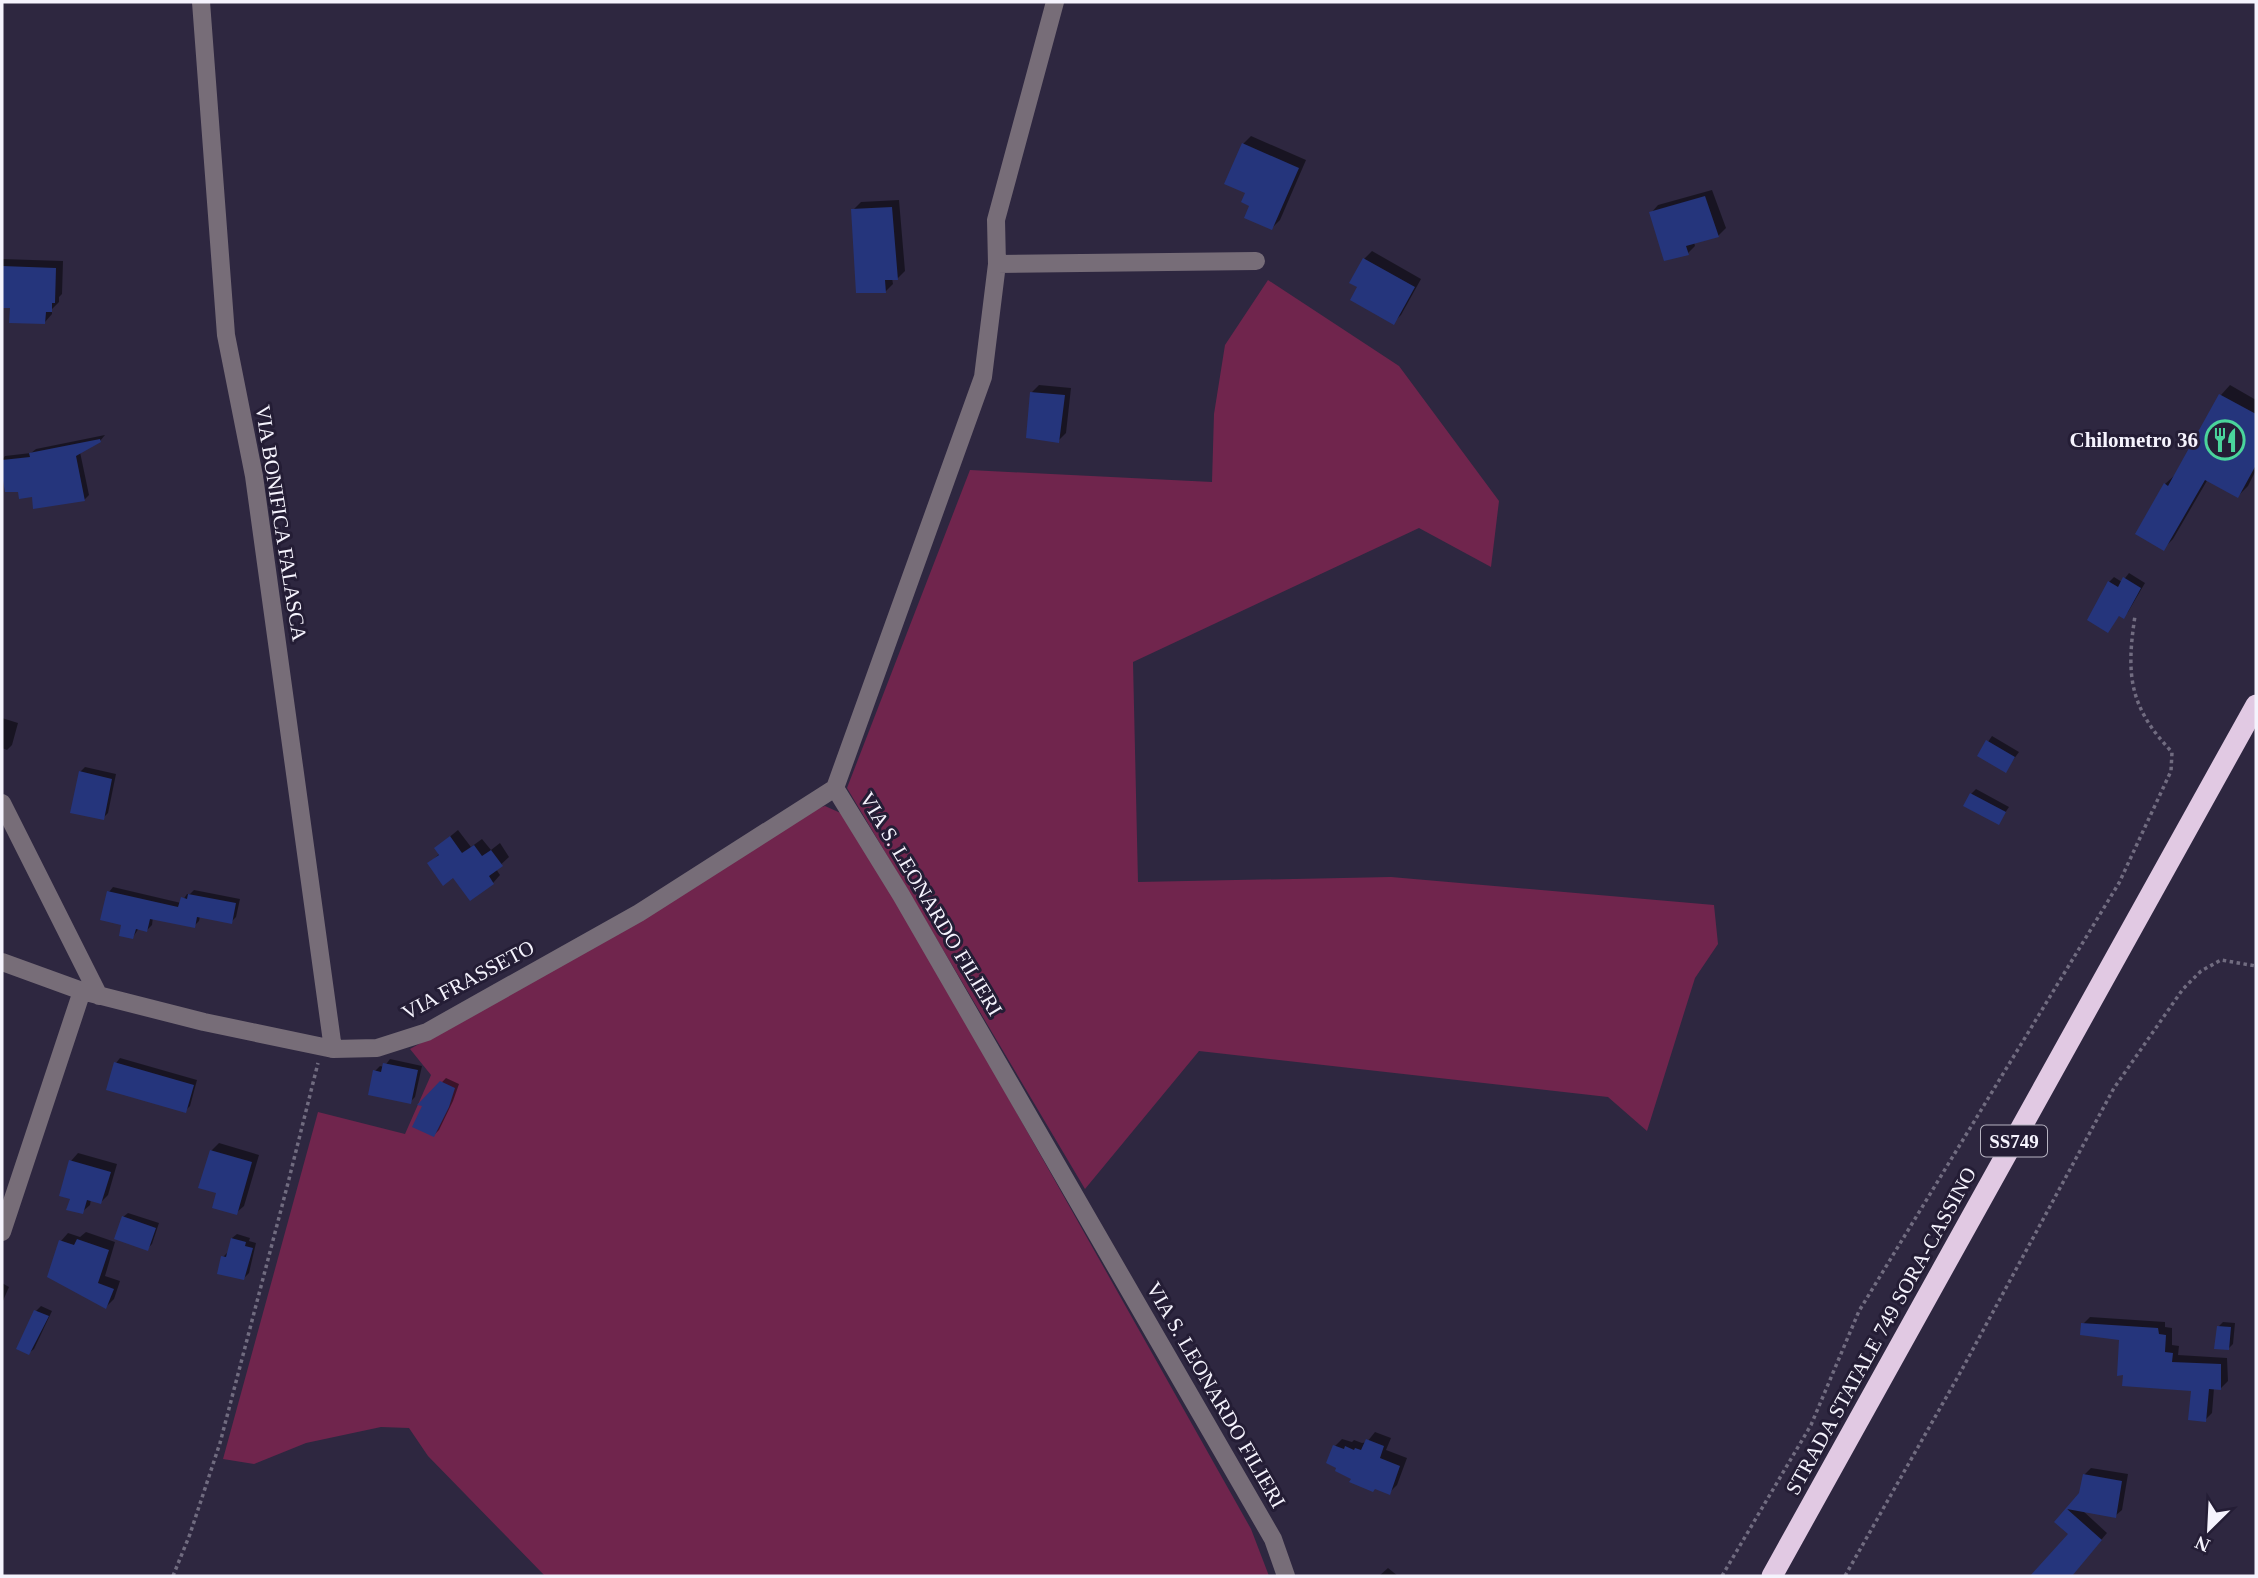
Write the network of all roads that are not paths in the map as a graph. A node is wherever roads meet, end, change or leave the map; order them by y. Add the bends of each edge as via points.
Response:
1 (201, 2) edge
2 (1055, 2) edge
3 (1256, 261) dead end
4 (996, 264) junction
5 (2256, 705) edge
6 (835, 788) junction
7 (2, 803) edge
8 (2, 962) edge
9 (90, 993) junction
10 (327, 1048) junction
11 (2, 1231) edge
12 (1286, 1576) edge
13 (1772, 1576) edge

1 - 10 street, VIA BONIFICA FALASCA via 226,335 254,476
2 - 4 street, VIA S. LEONARDO FILIERI via 996,219
3 - 4 street
4 - 6 street, VIA S. LEONARDO FILIERI via 984,377
5 - 13 highway, STRADA STATALE 749 SORA-CASSINO / SS749
6 - 10 street, VIA FRASSETO via 639,913 428,1032 377,1048
6 - 12 street, VIA S. LEONARDO FILIERI via 1273,1539
7 - 9 street
8 - 9 street, VIA FRASSETO
9 - 10 street, VIA FRASSETO
9 - 11 street

